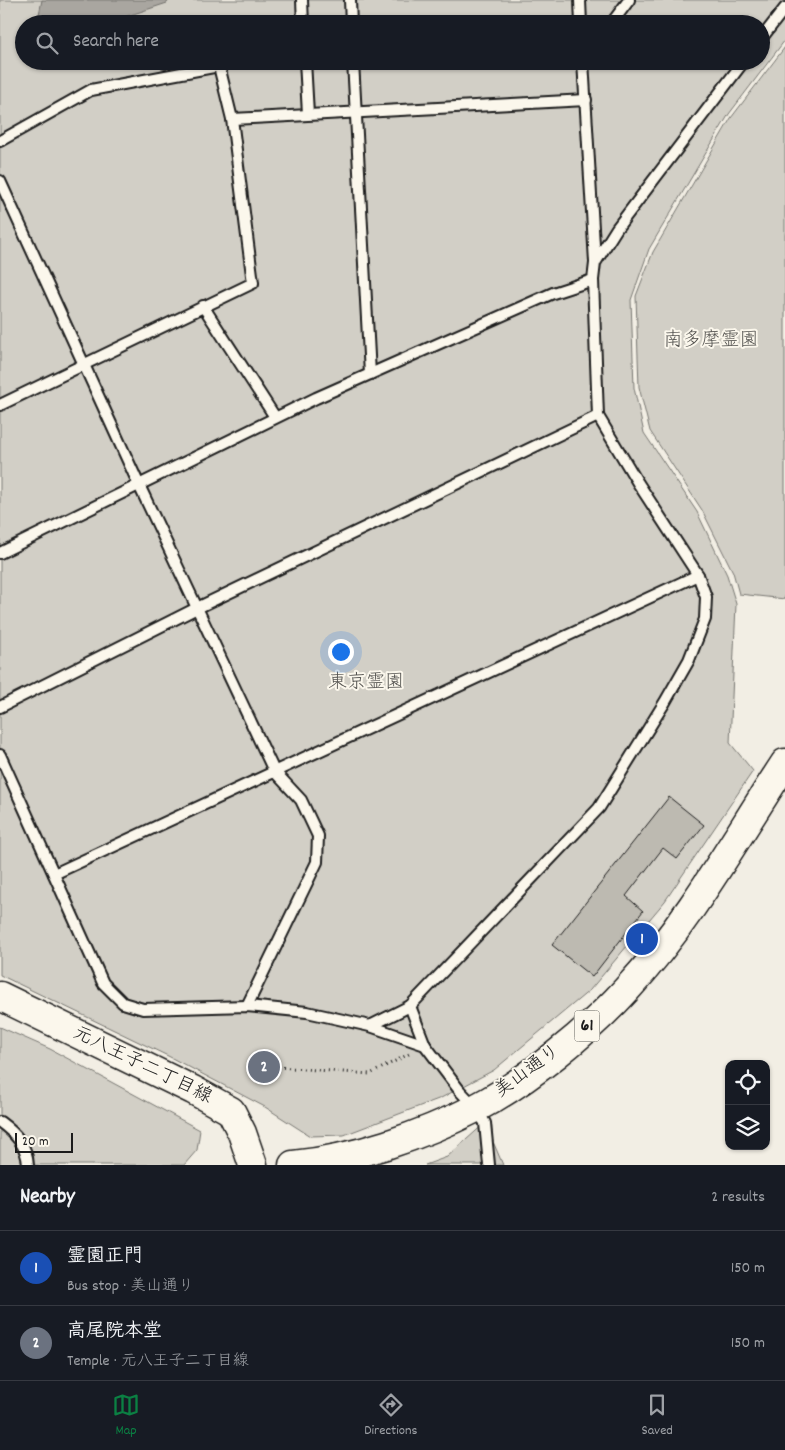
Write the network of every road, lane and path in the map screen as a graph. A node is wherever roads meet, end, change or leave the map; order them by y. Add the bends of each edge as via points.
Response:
1 (302, 0) edge
2 (350, 0) edge
3 (580, 0) edge
4 (628, 0) edge
5 (785, 8) edge
6 (303, 15) edge
7 (351, 15) edge
8 (581, 15) edge
9 (617, 15) edge
10 (770, 27) edge
11 (198, 70) edge
12 (220, 70) edge
13 (306, 70) edge
14 (353, 70) edge
15 (584, 70) edge
16 (737, 70) edge
17 (586, 100) junction
18 (355, 111) junction
19 (308, 114) junction
20 (232, 118) junction
21 (0, 141) edge
22 (0, 181) edge
23 (595, 263) junction
24 (593, 280) junction
25 (203, 306) junction
26 (84, 363) junction
27 (370, 374) junction
28 (0, 405) edge
29 (598, 416) junction
30 (275, 417) junction
31 (139, 486) junction
32 (0, 553) edge
33 (698, 575) junction
34 (197, 608) junction
35 (0, 707) edge
36 (0, 755) edge
37 (785, 763) edge
38 (274, 771) junction
39 (54, 874) junction
40 (0, 996) edge
41 (247, 1006) junction
42 (410, 1006) junction
43 (370, 1026) junction
44 (425, 1045) junction
45 (278, 1067) dead end
46 (476, 1108) junction
47 (0, 1122) edge
48 (28, 1165) edge
49 (253, 1165) edge
50 (292, 1165) edge
51 (489, 1165) edge

1 - 6 lane
2 - 7 lane
3 - 8 lane
4 - 9 lane
5 - 10 lane
11 - 21 lane via 91,90
12 - 20 lane
13 - 19 lane
14 - 18 lane
15 - 17 lane
16 - 23 lane via 617,228
17 - 18 lane
17 - 23 lane
18 - 19 lane
18 - 27 lane
19 - 20 lane
20 - 25 lane via 253,283
22 - 26 lane
23 - 24 lane
24 - 27 lane via 553,293
24 - 29 lane
25 - 26 lane
25 - 30 lane
26 - 28 lane
26 - 31 lane
27 - 30 lane
29 - 33 lane
29 - 34 lane
30 - 31 lane
31 - 32 lane
31 - 34 lane
33 - 38 lane
33 - 42 lane via 706,597 705,619 689,660 599,808
34 - 35 lane
34 - 38 lane
36 - 39 lane
37 - 46 main road, 美山通り / 61 via 678,925 627,989 550,1058
38 - 39 lane
38 - 41 lane via 301,800 318,836 317,862
39 - 41 lane via 103,983 123,1003 143,1009
40 - 49 main road, 元八王子二丁目線 via 193,1090 231,1112
41 - 43 lane via 307,1012
42 - 43 lane
42 - 44 lane
43 - 44 lane
44 - 45 path via 370,1074
44 - 46 lane
46 - 50 main road, 美山通り / 61 via 417,1133 365,1150
46 - 51 lane via 485,1123
47 - 48 lane via 16,1134 28,1154

